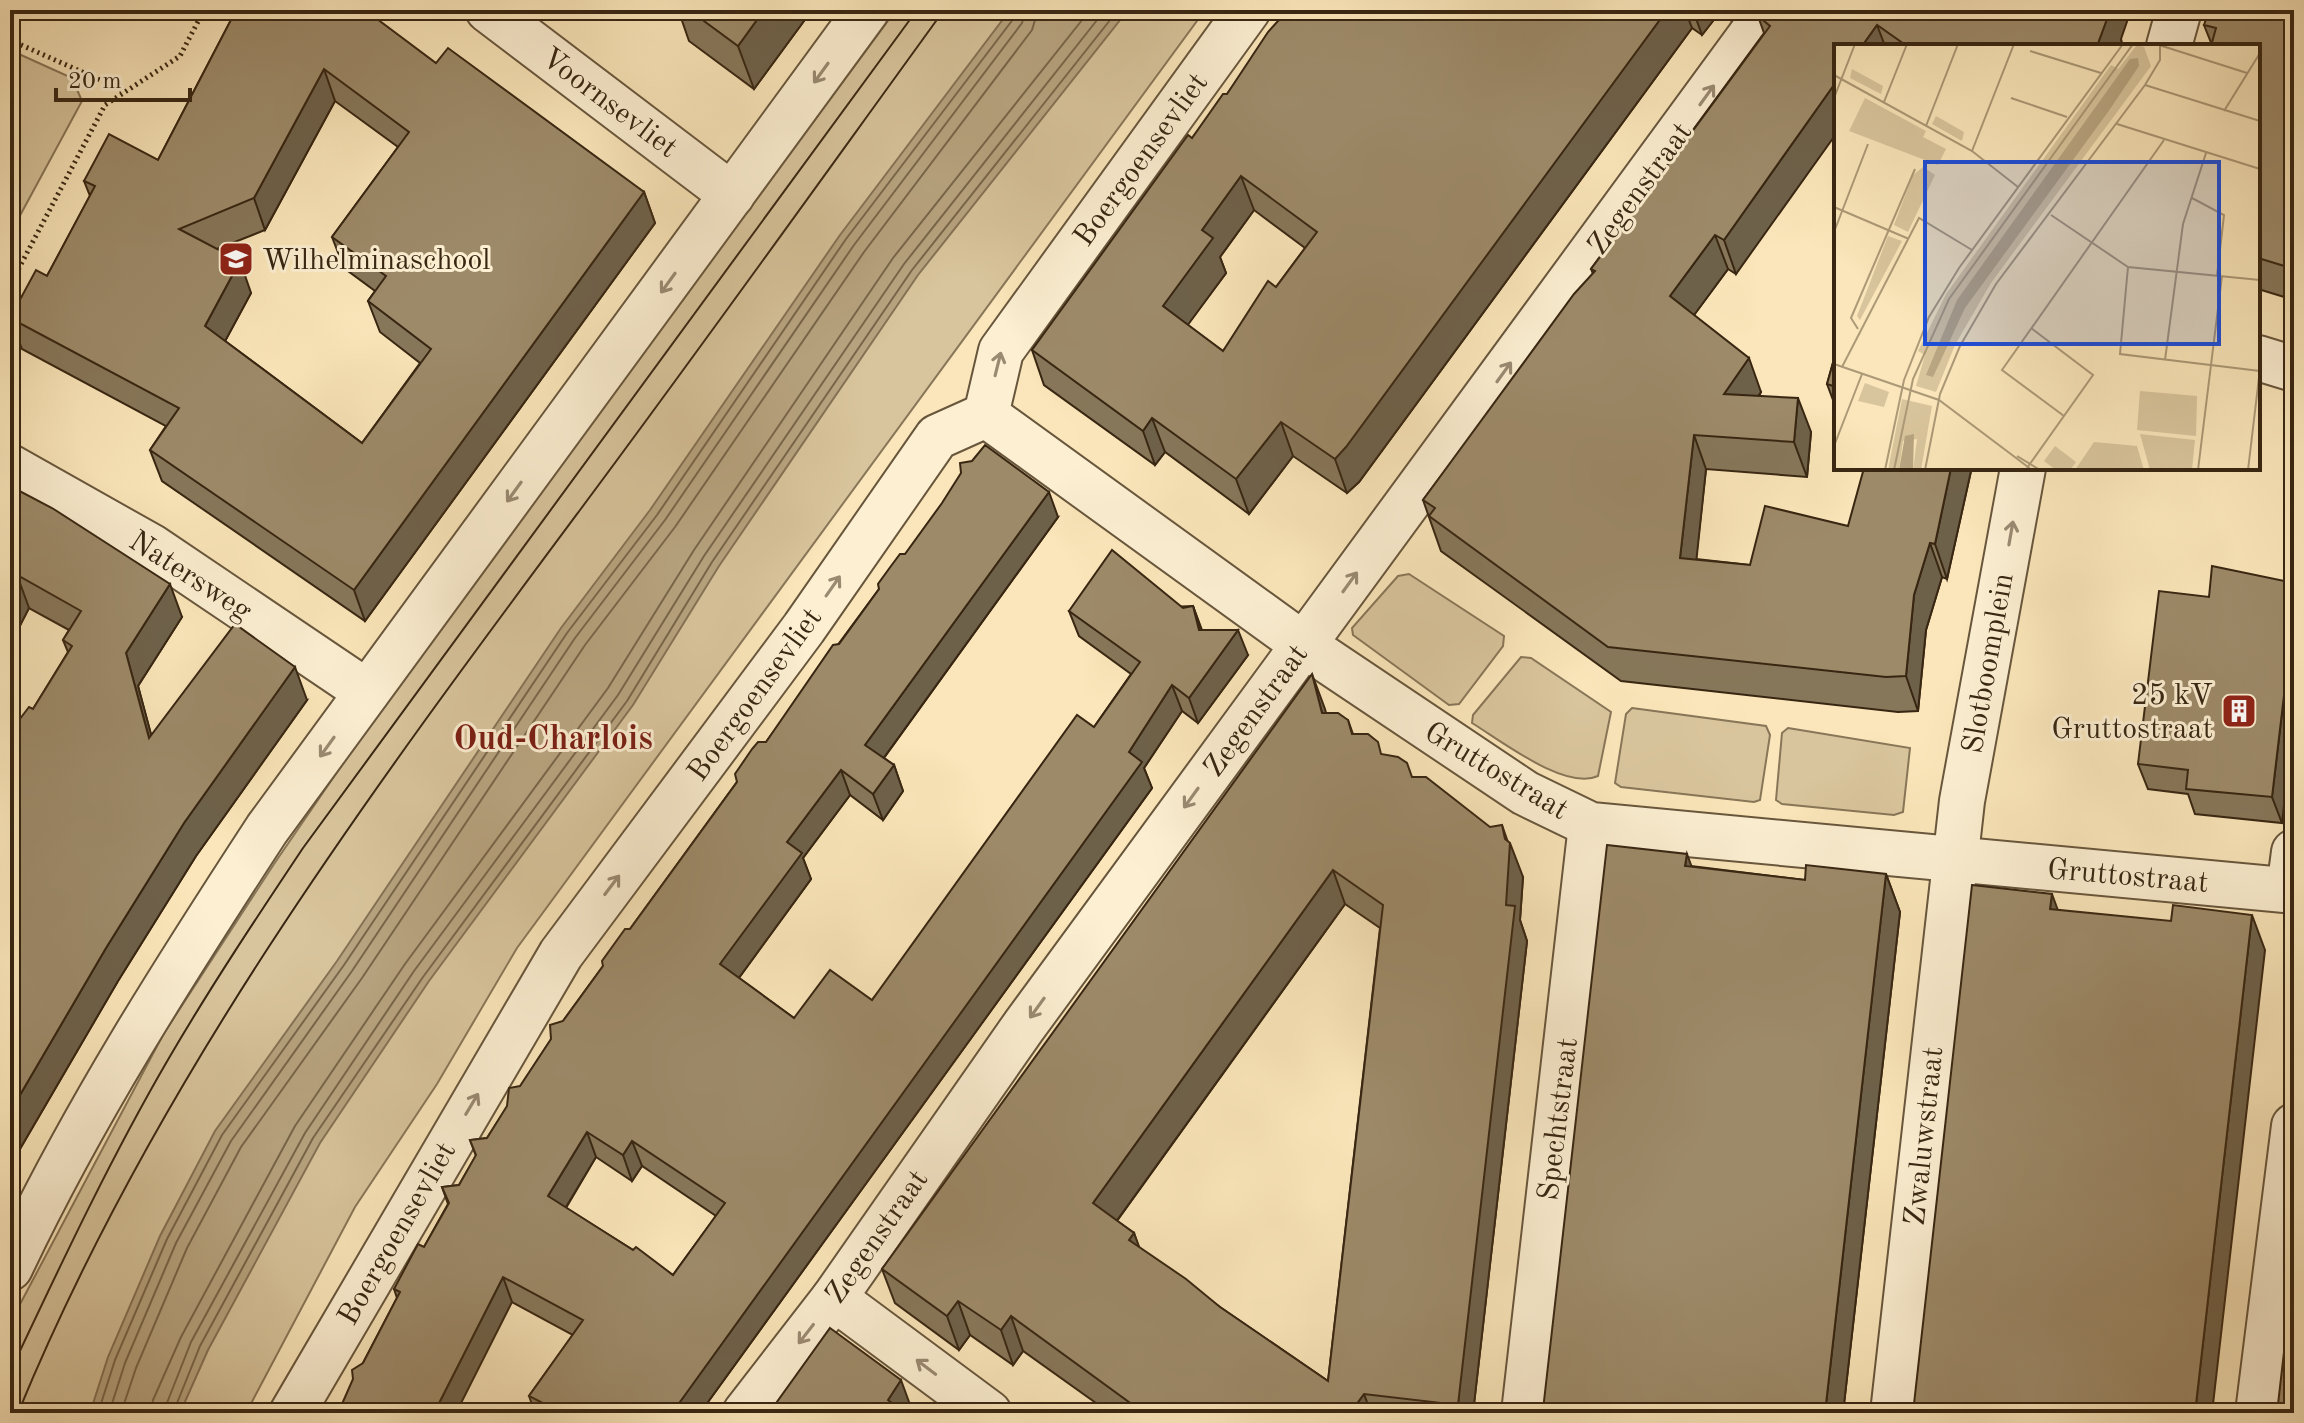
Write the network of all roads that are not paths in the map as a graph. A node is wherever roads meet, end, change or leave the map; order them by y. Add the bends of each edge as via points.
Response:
1 (488, 10) edge
2 (867, 10) edge
3 (1248, 10) edge
4 (1769, 10) edge
5 (2179, 10) edge
6 (2170, 44) edge
7 (732, 195) junction
8 (2260, 359) edge
9 (2294, 369) edge
10 (986, 415) junction
11 (10, 467) edge
12 (2023, 470) edge
13 (1304, 645) junction
14 (367, 692) junction
15 (1591, 825) junction
16 (1955, 858) junction
17 (2292, 878) edge
18 (2294, 1126) edge
19 (10, 1268) edge
20 (834, 1298) junction
21 (292, 1413) edge
22 (745, 1413) edge
23 (989, 1413) edge
24 (1524, 1413) edge
25 (1893, 1413) edge
26 (2258, 1413) edge

1 - 7 street, Voornsevliet
2 -> 7 street
10 -> 3 street, Boergoensevliet via 1001,351
13 -> 4 street, Zegenstraat
5 - 6 street
7 -> 14 street
8 - 9 street
10 - 13 street, Gruttostraat
21 -> 10 street, Boergoensevliet via 561,954 804,628 937,437
11 - 14 street, Natersweg via 152,547
16 -> 12 street, Slotboomplein
13 - 15 street, Gruttostraat via 1525,793
13 -> 20 street, Zegenstraat via 1033,1013
14 -> 19 street via 267,829 175,970
15 - 16 street, Gruttostraat
15 - 24 street, Spechtstraat
16 - 17 street, Gruttostraat
16 - 25 street, Zwaluwstraat
18 - 26 street
20 -> 22 street, Zegenstraat
23 -> 20 street

